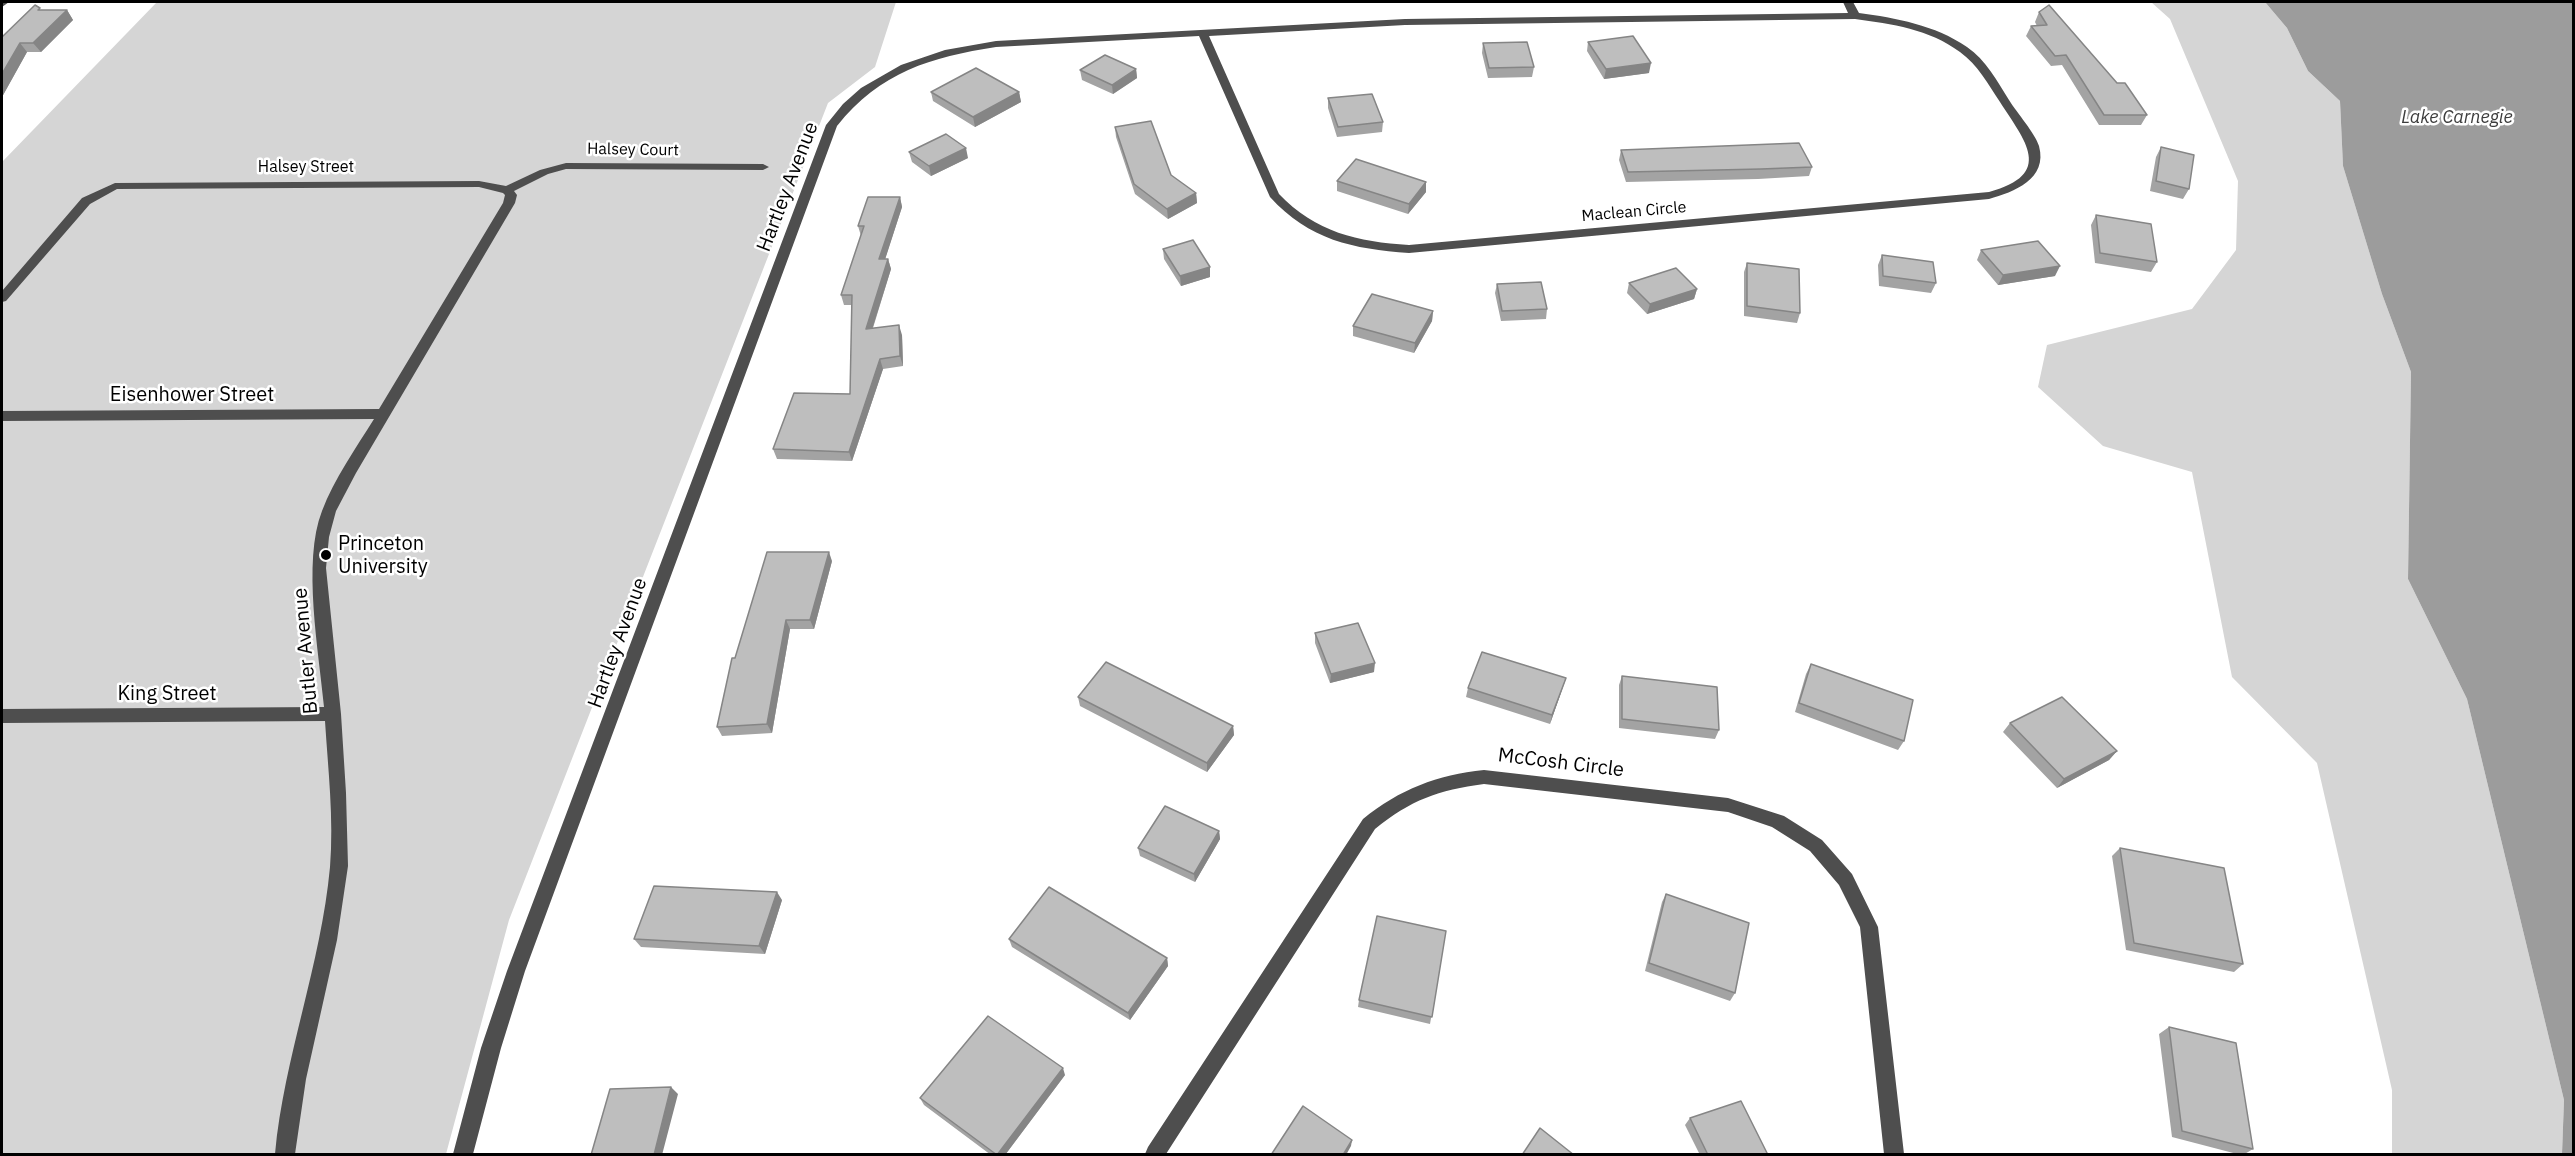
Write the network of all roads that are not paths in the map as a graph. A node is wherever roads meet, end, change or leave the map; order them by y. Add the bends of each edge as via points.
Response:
1 (1848, 2) edge
2 (1855, 16) junction
3 (1203, 34) junction
4 (1962, 48) joint
5 (762, 166) dead end
6 (507, 190) junction
7 (2, 298) edge
8 (383, 414) junction
9 (2, 416) edge
10 (333, 714) junction
11 (2, 716) edge
12 (285, 1155) edge
13 (463, 1155) edge
14 (1155, 1155) edge
15 (1894, 1155) edge

1 - 2 street
2 - 3 street, Hartley Avenue via 1405,22
2 - 4 street, Hartley Avenue via 1901,22
3 - 4 street, Maclean Circle via 1274,195 1285,209 1303,223 1347,242 1409,249 1977,196 2007,190 2033,171 2033,145 1978,61
3 - 13 street, Hartley Avenue via 996,44 947,52 878,79 855,97 832,124 516,971
5 - 6 street, Halsey Court via 577,165 544,172
6 - 7 street, Halsey Street via 479,184 124,184 86,201
6 - 8 street, Butler Avenue via 511,195 509,202
8 - 9 street, Eisenhower Street
8 - 10 street, Butler Avenue via 329,511 322,537 319,568
10 - 11 street, King Street
10 - 12 street, Butler Avenue via 339,866 328,940 296,1079
14 - 15 street, McCosh Circle via 1369,824 1392,804 1416,791 1448,780 1484,777 1728,805 1758,812 1815,844 1839,868 1856,894 1869,927

